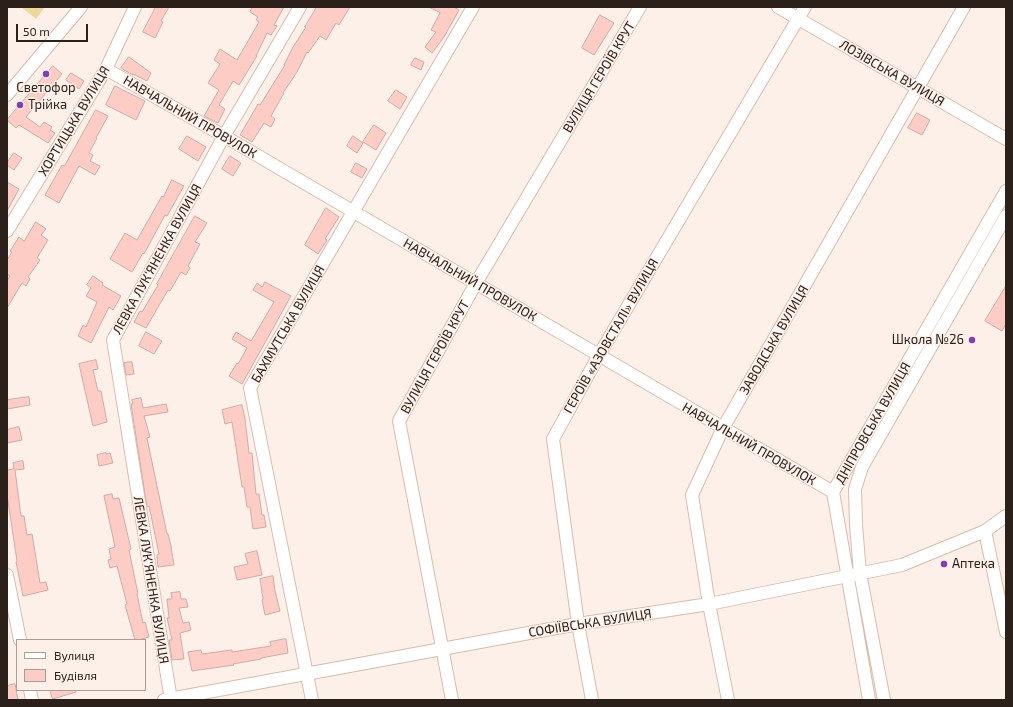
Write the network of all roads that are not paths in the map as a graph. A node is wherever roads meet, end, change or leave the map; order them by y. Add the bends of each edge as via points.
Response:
1 (81, 7) edge
2 (135, 7) edge
3 (300, 7) edge
4 (473, 7) edge
5 (640, 7) edge
6 (778, 7) edge
7 (805, 7) edge
8 (964, 7) edge
9 (798, 19) junction
10 (106, 69) junction
11 (918, 88) junction
12 (7, 95) edge
13 (224, 136) junction
14 (1006, 139) edge
15 (1006, 191) edge
16 (354, 212) junction
17 (1006, 216) edge
18 (7, 231) edge
19 (476, 283) junction
20 (598, 355) junction
21 (723, 428) junction
22 (833, 492) junction
23 (1006, 516) edge
24 (985, 531) junction
25 (860, 573) junction
26 (7, 575) edge
27 (846, 576) junction
28 (709, 604) junction
29 (578, 624) junction
30 (1006, 632) edge
31 (20, 639) edge
32 (442, 649) junction
33 (307, 673) junction
34 (169, 700) edge
35 (312, 700) edge
36 (452, 700) edge
37 (592, 700) edge
38 (728, 700) edge
39 (869, 700) edge
40 (884, 700) edge

1 - 12 street
2 - 10 street, ХОРТИЦЬКА ВУЛИЦЯ
3 - 13 street, ЛЕВКА ЛУК'ЯНЕНКА ВУЛИЦЯ
4 - 16 street, БАХМУТСЬКА ВУЛИЦЯ
5 - 19 street, ВУЛИЦЯ ГЕРОЇВ КРУТ
6 - 9 street, ЛОЗІВСЬКА ВУЛИЦЯ
7 - 9 street, ГЕРОЇВ «АЗОВСТАЛІ» ВУЛИЦЯ
8 - 11 street, ЗАВОДСЬКА ВУЛИЦЯ
9 - 11 street, ЛОЗІВСЬКА ВУЛИЦЯ
9 - 20 street, ГЕРОЇВ «АЗОВСТАЛІ» ВУЛИЦЯ
10 - 13 street, НАВЧАЛЬНИЙ ПРОВУЛОК
10 - 18 street, ХОРТИЦЬКА ВУЛИЦЯ
11 - 14 street, ЛОЗІВСЬКА ВУЛИЦЯ
11 - 21 street, ЗАВОДСЬКА ВУЛИЦЯ
13 - 16 street, НАВЧАЛЬНИЙ ПРОВУЛОК
13 - 34 street, ЛЕВКА ЛУК'ЯНЕНКА ВУЛИЦЯ via 113,340
15 - 22 street, ДНІПРОВСЬКА ВУЛИЦЯ
16 - 19 street, НАВЧАЛЬНИЙ ПРОВУЛОК
16 - 33 street, БАХМУТСЬКА ВУЛИЦЯ via 250,388
17 - 25 street, ДНІПРОВСЬКА ВУЛИЦЯ via 862,467 855,489
19 - 20 street, НАВЧАЛЬНИЙ ПРОВУЛОК
19 - 32 street, ВУЛИЦЯ ГЕРОЇВ КРУТ via 399,421
20 - 21 street, НАВЧАЛЬНИЙ ПРОВУЛОК
20 - 29 street, ГЕРОЇВ «АЗОВСТАЛІ» ВУЛИЦЯ via 553,439
21 - 22 street, НАВЧАЛЬНИЙ ПРОВУЛОК
21 - 28 street, ЗАВОДСЬКА ВУЛИЦЯ via 692,496
22 - 27 street, ДНІПРОВСЬКА ВУЛИЦЯ
23 - 24 street, СОФІЇВСЬКА ВУЛИЦЯ
24 - 25 street, СОФІЇВСЬКА ВУЛИЦЯ via 902,565
24 - 30 street
25 - 27 street, СОФІЇВСЬКА ВУЛИЦЯ
25 - 40 street, ДНІПРОВСЬКА ВУЛИЦЯ
26 - 31 street
27 - 28 street, СОФІЇВСЬКА ВУЛИЦЯ
27 - 39 street, ДНІПРОВСЬКА ВУЛИЦЯ
28 - 29 street, СОФІЇВСЬКА ВУЛИЦЯ
28 - 38 street, ЗАВОДСЬКА ВУЛИЦЯ
29 - 32 street, СОФІЇВСЬКА ВУЛИЦЯ
29 - 37 street, ГЕРОЇВ «АЗОВСТАЛІ» ВУЛИЦЯ
32 - 33 street, СОФІЇВСЬКА ВУЛИЦЯ
32 - 36 street, ВУЛИЦЯ ГЕРОЇВ КРУТ
33 - 34 street, СОФІЇВСЬКА ВУЛИЦЯ
33 - 35 street, БАХМУТСЬКА ВУЛИЦЯ

